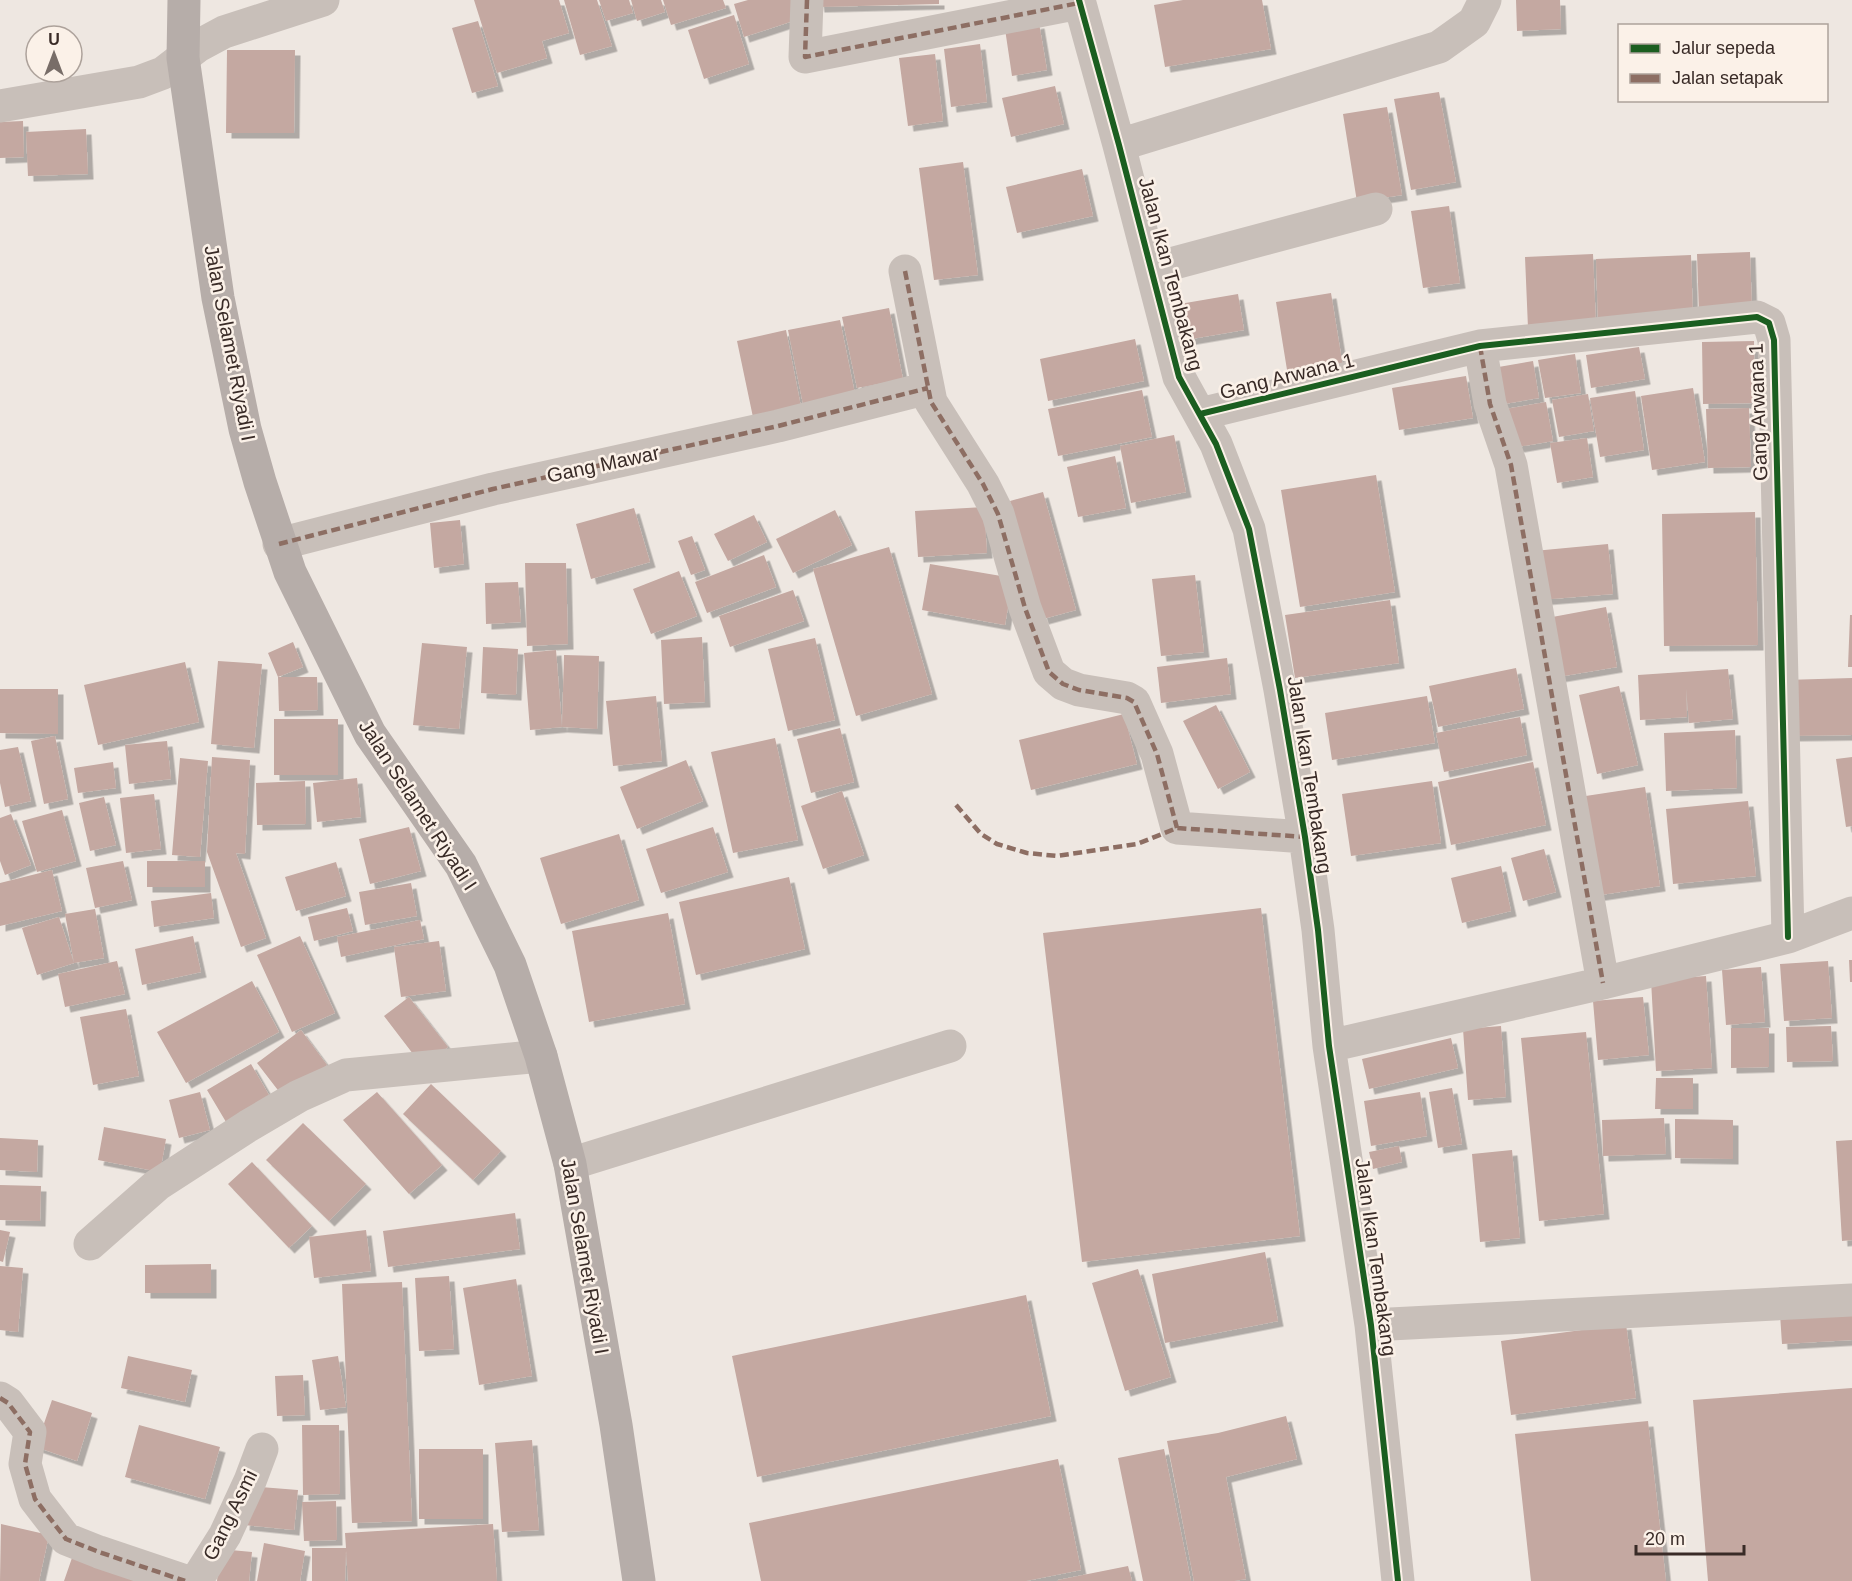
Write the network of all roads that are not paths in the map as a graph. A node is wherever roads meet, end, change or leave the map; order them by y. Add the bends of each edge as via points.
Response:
1 (184, 0) edge
2 (323, 0) edge
3 (807, 0) edge
4 (1485, 0) edge
5 (1079, 1) edge
6 (183, 58) junction
7 (0, 106) edge
8 (1119, 145) junction
9 (1376, 209) dead end
10 (1152, 269) junction
11 (905, 271) dead end
12 (1480, 346) junction
13 (928, 388) junction
14 (1200, 414) junction
15 (279, 544) junction
16 (1305, 837) junction
17 (1852, 913) edge
18 (1788, 937) junction
19 (1603, 983) junction
20 (950, 1046) dead end
21 (1329, 1046) junction
22 (541, 1056) junction
23 (570, 1164) junction
24 (90, 1244) dead end
25 (1852, 1300) edge
26 (1371, 1325) junction
27 (0, 1398) edge
28 (262, 1449) dead end
29 (185, 1581) edge
30 (196, 1581) edge
31 (639, 1581) edge
32 (1398, 1581) edge

1 - 6 main road, Jalan Selamet Riyadi I
2 - 6 street via 224,32
3 - 5 street via 805,57
4 - 8 street via 1474,22 1440,48
5 - 8 street, Jalan Ikan Tembakang
6 - 7 street via 163,73 139,82
6 - 15 main road, Jalan Selamet Riyadi I via 229,360
8 - 10 street, Jalan Ikan Tembakang
9 - 10 street
10 - 14 street, Jalan Ikan Tembakang via 1179,377
11 - 13 street
12 - 14 street, Gang Arwana 1
12 - 18 street, Gang Arwana 1 via 1757,317 1768,323 1774,340
12 - 19 street via 1490,404 1511,465
13 - 15 street, Gang Mawar via 778,426 493,489
13 - 16 street via 938,415 998,514 1025,608 1049,672 1063,684 1079,690 1134,702 1157,754 1178,828
14 - 16 street, Jalan Ikan Tembakang via 1249,529
15 - 22 main road, Jalan Selamet Riyadi I via 370,734 461,865 510,965
16 - 21 street, Jalan Ikan Tembakang
17 - 18 street
18 - 19 street
19 - 21 street
20 - 23 street
21 - 26 street, Jalan Ikan Tembakang
22 - 23 main road, Jalan Selamet Riyadi I
22 - 24 street via 346,1076 299,1096 157,1185
23 - 31 main road, Jalan Selamet Riyadi I
25 - 26 street
26 - 32 street, Jalan Ikan Tembakang
27 - 29 street via 9,1403 30,1432 25,1464 35,1499 66,1539
28 - 30 street, Gang Asmi via 225,1534

